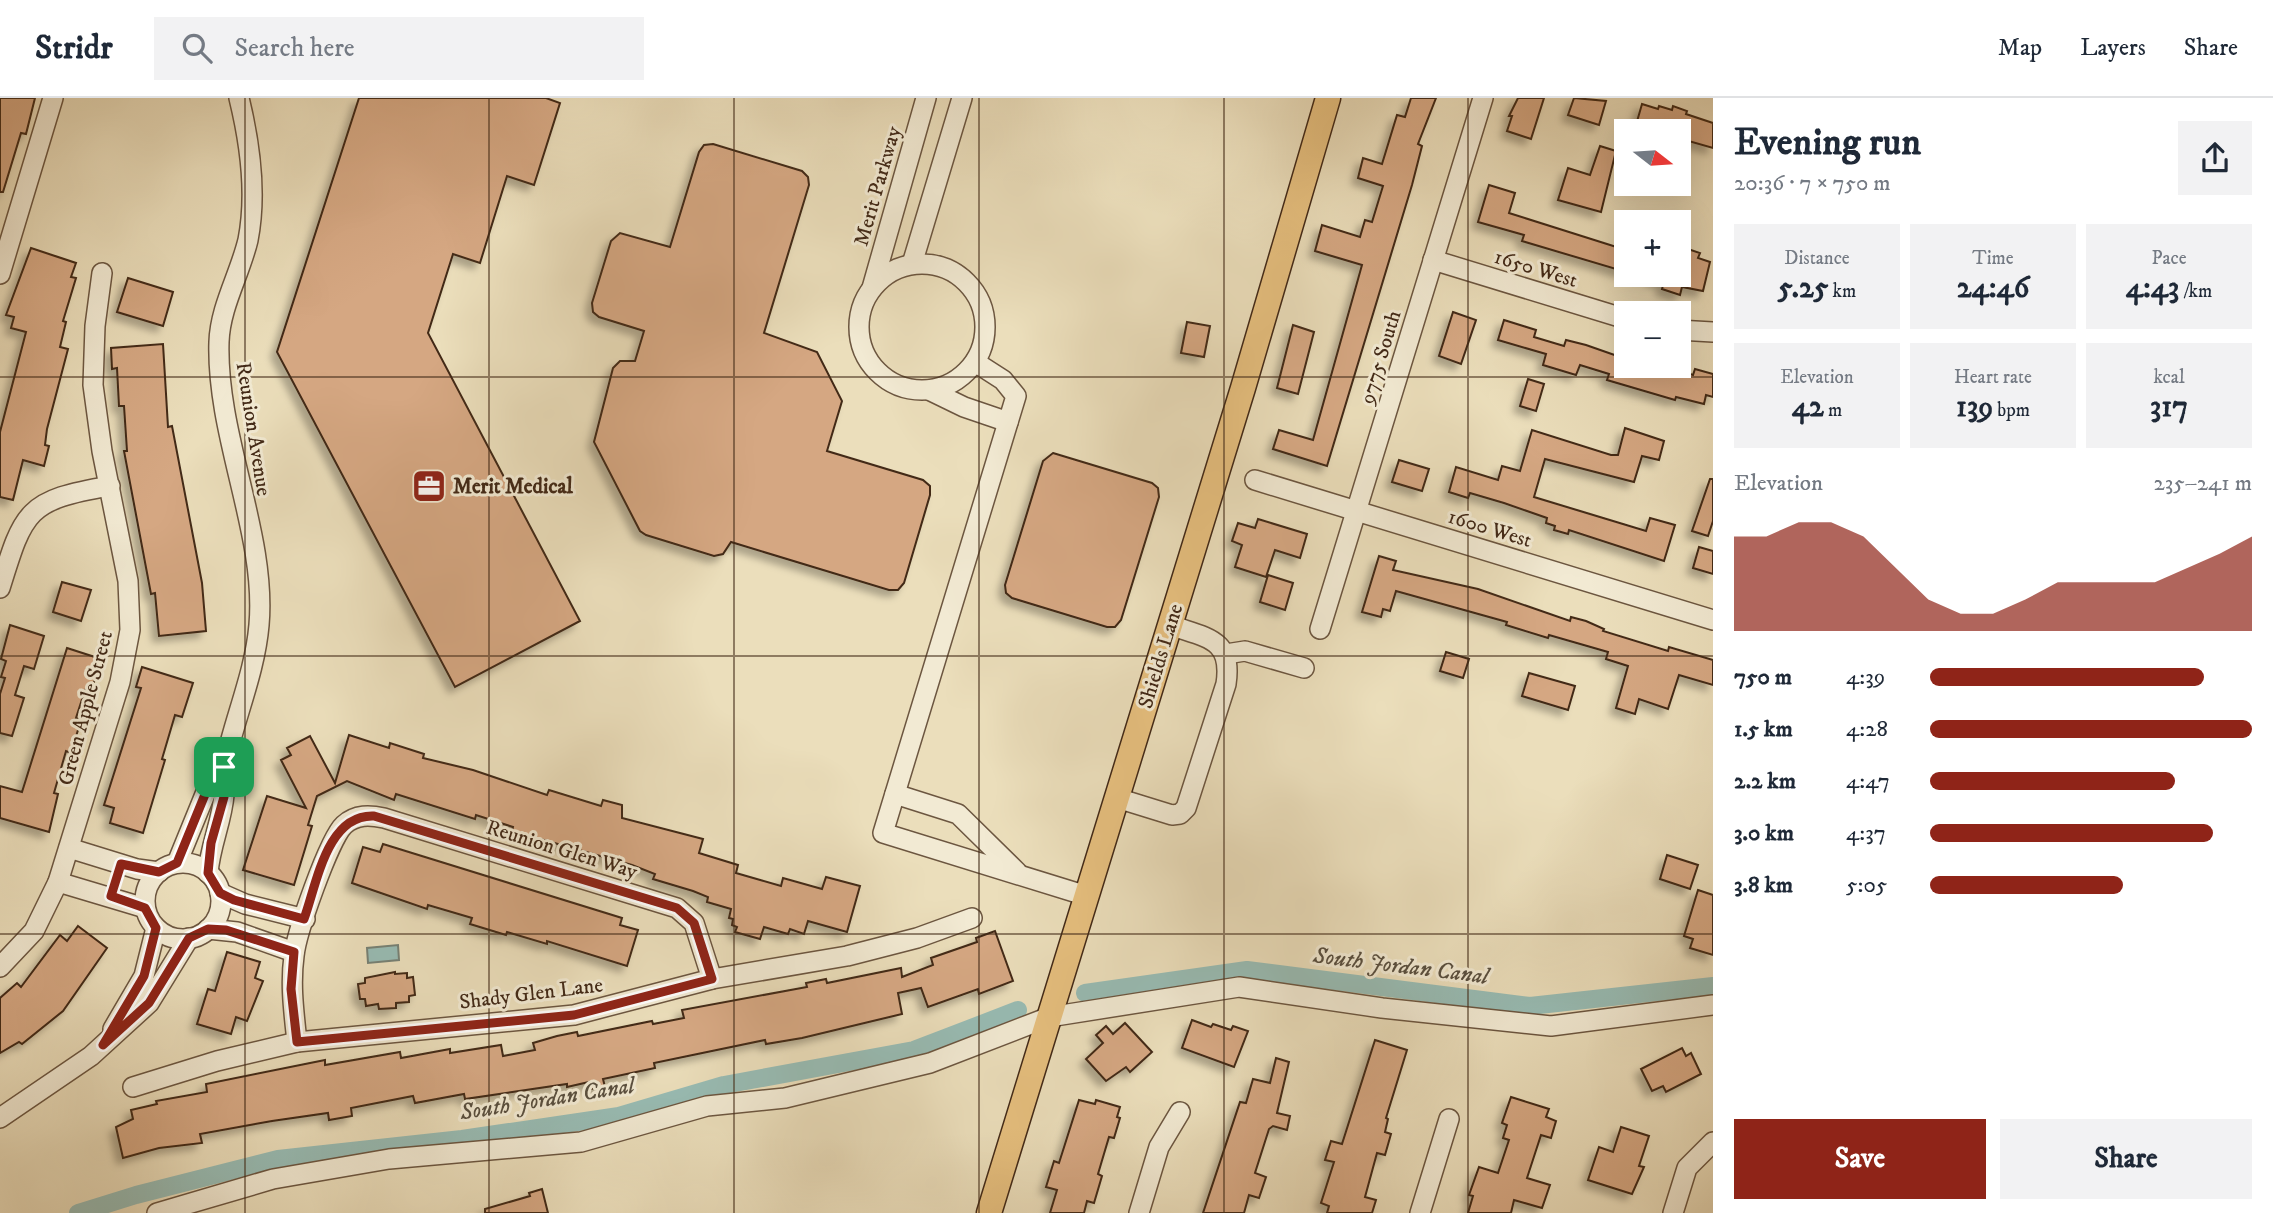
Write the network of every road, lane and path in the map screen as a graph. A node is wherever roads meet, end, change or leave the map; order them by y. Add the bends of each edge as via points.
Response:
1 (53, 98) edge
2 (239, 98) edge
3 (926, 98) edge
4 (962, 98) edge
5 (1328, 98) edge
6 (1483, 98) edge
7 (911, 149) junction
8 (943, 161) junction
9 (1433, 260) junction
10 (912, 264) junction
11 (103, 272) dead end
12 (0, 274) edge
13 (872, 288) junction
14 (1614, 315) edge
15 (1691, 331) edge
16 (1713, 332) edge
17 (975, 362) junction
18 (929, 390) junction
19 (1008, 422) junction
20 (1255, 480) dead end
21 (110, 486) junction
22 (1356, 511) junction
23 (0, 588) edge
24 (1713, 620) edge
25 (1170, 625) junction
26 (1320, 629) dead end
27 (1226, 654) junction
28 (1304, 668) dead end
29 (224, 767) junction
30 (895, 794) junction
31 (1117, 798) junction
32 (69, 848) junction
33 (177, 863) junction
34 (121, 864) junction
35 (159, 872) junction
36 (208, 873) junction
37 (1020, 875) junction
38 (58, 881) junction
39 (220, 893) junction
40 (111, 896) junction
41 (1087, 896) junction
42 (254, 906) junction
43 (145, 908) junction
44 (972, 918) dead end
45 (304, 919) junction
46 (156, 928) junction
47 (208, 929) junction
48 (245, 935) junction
49 (189, 938) junction
50 (294, 952) junction
51 (0, 967) edge
52 (712, 979) junction
53 (1713, 1006) edge
54 (1049, 1017) junction
55 (297, 1042) junction
56 (103, 1045) junction
57 (133, 1087) dead end
58 (1180, 1112) dead end
59 (0, 1118) edge
60 (1449, 1119) dead end
61 (1713, 1142) edge
62 (157, 1213) edge
63 (989, 1213) edge
64 (1139, 1213) edge
65 (1420, 1213) edge
66 (1673, 1213) edge

1 - 12 street
2 - 29 street, Reunion Avenue via 251,181 248,239 219,339 219,373 257,570 259,624
3 - 7 street, Merit Parkway
4 - 8 street
5 - 25 main road, Shields Lane
6 - 9 street, 9775 South
7 - 8 street
7 - 13 street, Merit Parkway
8 - 10 street
9 - 14 street, 1650 West
9 - 22 street, 9775 South
10 - 13 street, Merit Parkway via 890,272
10 - 17 street via 947,269 975,292 985,327
11 - 21 street, Green Apple Street via 93,385
13 - 18 street, Merit Parkway via 859,320 864,354 887,380
15 - 16 street
17 - 18 street via 947,385
17 - 19 street via 1003,380 1016,396
18 - 19 street, Merit Parkway
19 - 30 street
20 - 22 street, 1600 West
21 - 23 street via 60,496 35,509 14,541
21 - 32 street, Green Apple Street via 128,581 130,630 120,682
22 - 24 street, 1600 West
22 - 26 street, 9775 South
25 - 27 street via 1216,641
25 - 31 main road, Shields Lane
27 - 28 street via 1245,651
27 - 31 street via 1226,684 1186,808 1172,815
29 - 33 street, Reunion Avenue via 206,792
29 - 36 street, Reunion Avenue via 224,797
30 - 37 street via 958,814
30 - 37 street via 883,833
31 - 41 main road, Shields Lane
32 - 34 street
32 - 38 street, Green Apple Street
33 - 35 street
33 - 36 street
34 - 35 street
34 - 40 street
35 - 43 street via 150,882
36 - 39 street
37 - 41 street
38 - 40 street
38 - 51 street, Green Apple Street via 34,931
39 - 42 street
39 - 47 street via 220,906
40 - 43 street
41 - 54 main road, Shields Lane
42 - 45 street
42 - 48 street
43 - 46 street
44 - 52 street, Shady Glen Lane via 847,956
45 - 50 street
45 - 52 street, Reunion Glen Way via 336,835 354,818 384,818 677,908 694,923
46 - 49 street via 177,939
46 - 56 street via 144,976
47 - 48 street
47 - 49 street
48 - 50 street
49 - 56 street via 149,1003
50 - 55 street via 291,989
52 - 55 street, Shady Glen Lane via 574,1015
53 - 54 street via 1551,1026 1382,1008 1239,986
54 - 62 street via 930,1063 785,1098 707,1106 581,1142 389,1159 273,1179
54 - 63 main road, Shields Lane
55 - 57 street, Shady Glen Lane via 217,1060
56 - 59 street
58 - 64 street via 1158,1147
60 - 65 street
61 - 66 street via 1687,1168

